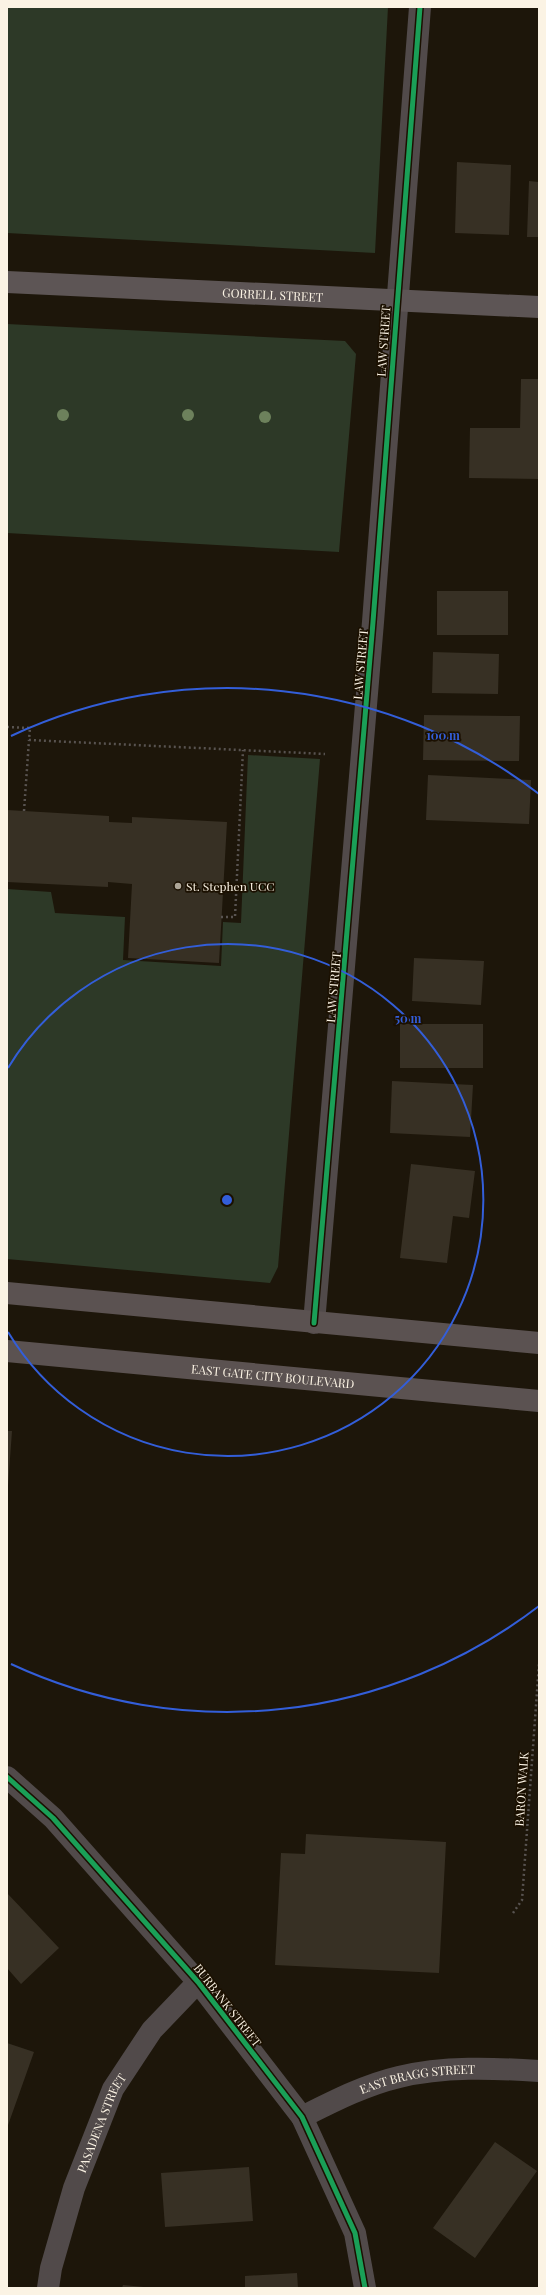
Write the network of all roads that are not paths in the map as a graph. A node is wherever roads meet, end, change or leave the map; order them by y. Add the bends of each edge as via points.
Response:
1 (420, 7) edge
2 (7, 282) edge
3 (396, 300) junction
4 (539, 307) edge
5 (7, 1293) edge
6 (314, 1323) junction
7 (539, 1343) edge
8 (7, 1351) edge
9 (539, 1401) edge
10 (7, 1777) edge
11 (198, 1982) junction
12 (539, 2071) edge
13 (302, 2117) junction
14 (48, 2288) edge
15 (365, 2288) edge

1 - 3 street, LAW STREET
2 - 3 street, GORRELL STREET
3 - 4 street, GORRELL STREET
3 - 6 street, LAW STREET via 374,622
5 - 6 main road
6 - 7 main road
8 - 9 main road, EAST GATE CITY BOULEVARD
10 - 11 street, BURBANK STREET via 53,1818
11 - 13 street, BURBANK STREET
11 - 14 street, PASADENA STREET via 152,2030 113,2089 74,2188 51,2268
12 - 13 street, EAST BRAGG STREET via 448,2070 399,2077 351,2093
13 - 15 street, BURBANK STREET via 356,2233

